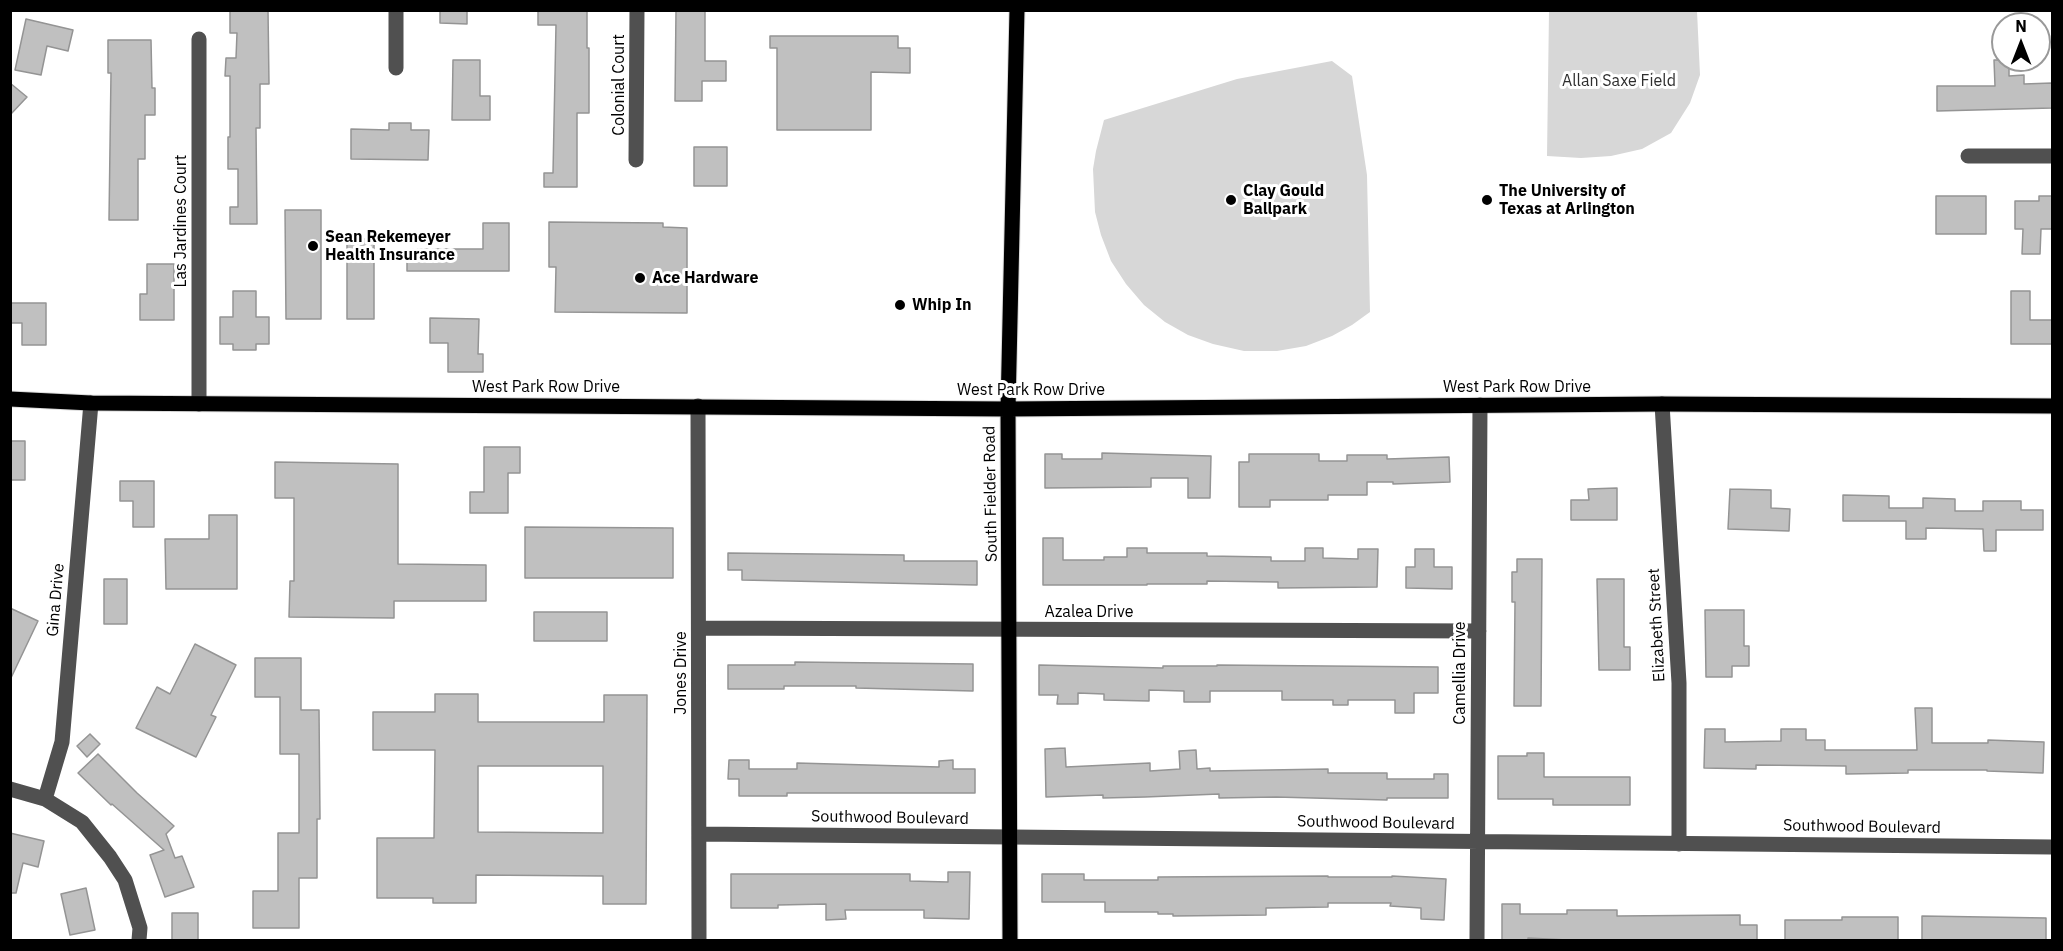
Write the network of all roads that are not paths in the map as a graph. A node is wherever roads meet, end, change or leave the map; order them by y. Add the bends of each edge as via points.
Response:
1 (396, 10) edge
2 (637, 10) edge
3 (1017, 10) edge
4 (199, 39) dead end
5 (396, 68) dead end
6 (1968, 156) dead end
7 (2052, 156) edge
8 (636, 160) dead end
9 (10, 399) edge
10 (91, 403) junction
11 (199, 404) junction
12 (1662, 404) junction
13 (1480, 405) junction
14 (698, 406) junction
15 (2052, 406) edge
16 (1008, 409) junction
17 (699, 628) junction
18 (1010, 630) junction
19 (1479, 631) junction
20 (10, 789) edge
21 (45, 799) junction
22 (699, 834) junction
23 (1010, 838) junction
24 (1477, 842) junction
25 (1679, 844) junction
26 (2052, 847) edge
27 (139, 940) edge
28 (699, 940) edge
29 (1010, 940) edge
30 (1477, 940) edge

1 - 5 street
2 - 8 street, Colonial Court
3 - 16 main road, South Fielder Road
4 - 11 street, Las Jardines Court
6 - 7 street
9 - 10 main road, West Park Row Drive
10 - 11 main road, West Park Row Drive
10 - 21 street, Gina Drive via 62,742
11 - 14 main road, West Park Row Drive
12 - 13 main road, West Park Row Drive
12 - 15 main road, West Park Row Drive
12 - 25 street, Elizabeth Street via 1679,683
13 - 16 main road, West Park Row Drive
13 - 19 street, Camellia Drive
14 - 16 main road, West Park Row Drive
14 - 17 street, Jones Drive
16 - 18 main road, South Fielder Road
17 - 18 street, Azalea Drive
17 - 22 street, Jones Drive
18 - 19 street, Azalea Drive
18 - 23 main road, South Fielder Road
19 - 24 street, Camellia Drive
20 - 21 street
21 - 27 street via 82,822 115,864 125,880 140,928
22 - 23 street, Southwood Boulevard
22 - 28 street, Jones Drive
23 - 24 street, Southwood Boulevard
23 - 29 main road, South Fielder Road
24 - 25 street, Southwood Boulevard
24 - 30 street, Camellia Drive
25 - 26 street, Southwood Boulevard

